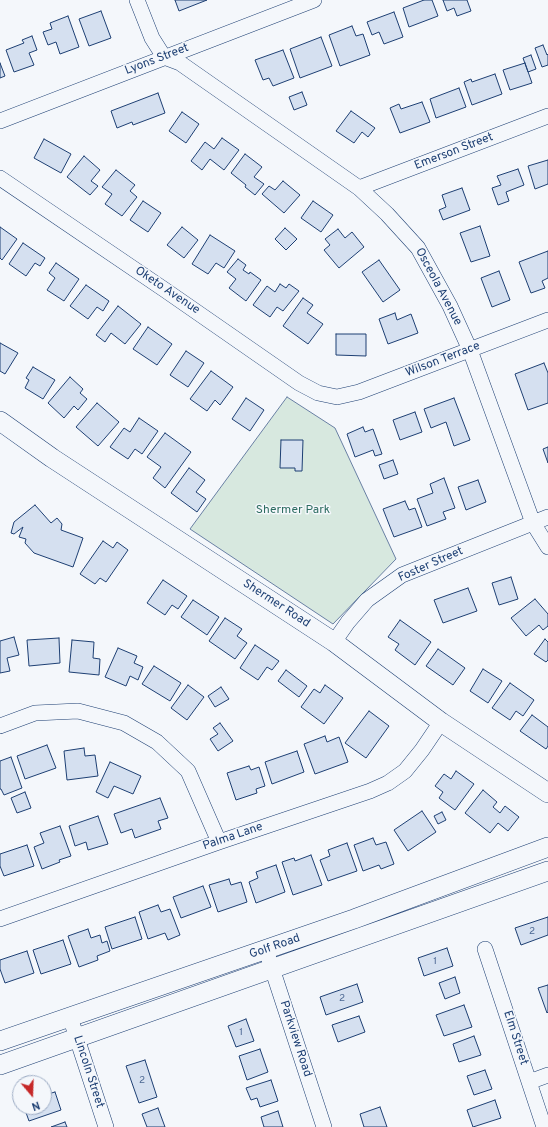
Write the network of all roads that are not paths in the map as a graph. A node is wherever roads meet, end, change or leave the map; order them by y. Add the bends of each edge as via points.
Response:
1 (137, 0) edge
2 (314, 0) edge
3 (164, 57) junction
4 (548, 116) edge
5 (0, 120) edge
6 (0, 178) edge
7 (359, 188) junction
8 (548, 320) edge
9 (470, 350) junction
10 (337, 397) joint
11 (0, 421) edge
12 (548, 517) edge
13 (533, 523) junction
14 (548, 547) edge
15 (334, 642) junction
16 (441, 722) junction
17 (0, 726) edge
18 (548, 793) edge
19 (219, 842) junction
20 (548, 847) edge
21 (548, 871) edge
22 (0, 919) edge
23 (485, 949) dead end
24 (266, 950) junction
25 (272, 969) junction
26 (70, 1017) junction
27 (77, 1037) junction
28 (0, 1041) edge
29 (0, 1065) edge
30 (548, 1075) edge
31 (529, 1082) junction
32 (106, 1127) edge
33 (324, 1127) edge
34 (544, 1127) edge

1 - 3 street via 152,38
2 - 3 street, Lyons Street
3 - 5 street, Lyons Street
3 - 7 street, Osceola Avenue via 180,63
4 - 7 street, Emerson Street
6 - 10 street, Oketo Avenue via 299,383 318,393
7 - 9 street, Osceola Avenue via 388,214 418,248 450,306
8 - 9 street, Wilson Terrace
9 - 10 street, Wilson Terrace via 359,392
9 - 13 street, Osceola Avenue
11 - 15 main road, Shermer Road via 52,458
12 - 13 street, Foster Street
13 - 14 street, Osceola Avenue
13 - 15 street, Foster Street via 402,575 367,600
15 - 16 main road, Shermer Road
16 - 18 main road, Shermer Road
16 - 19 street, Palma Lane via 405,771 388,783 370,792
17 - 19 street via 35,713 78,711 124,723 157,742 188,771
19 - 22 street, Palma Lane
20 - 24 main road, Golf Road
21 - 25 main road, Golf Road
23 - 31 street, Elm Street
24 - 25 street, Parkview Road
24 - 26 main road, Golf Road
25 - 27 main road, Golf Road
25 - 33 street, Parkview Road
26 - 27 street, Lincoln Street
26 - 28 main road, Golf Road
27 - 29 main road, Golf Road
27 - 32 street, Lincoln Street
30 - 31 street
31 - 34 street, Elm Street

